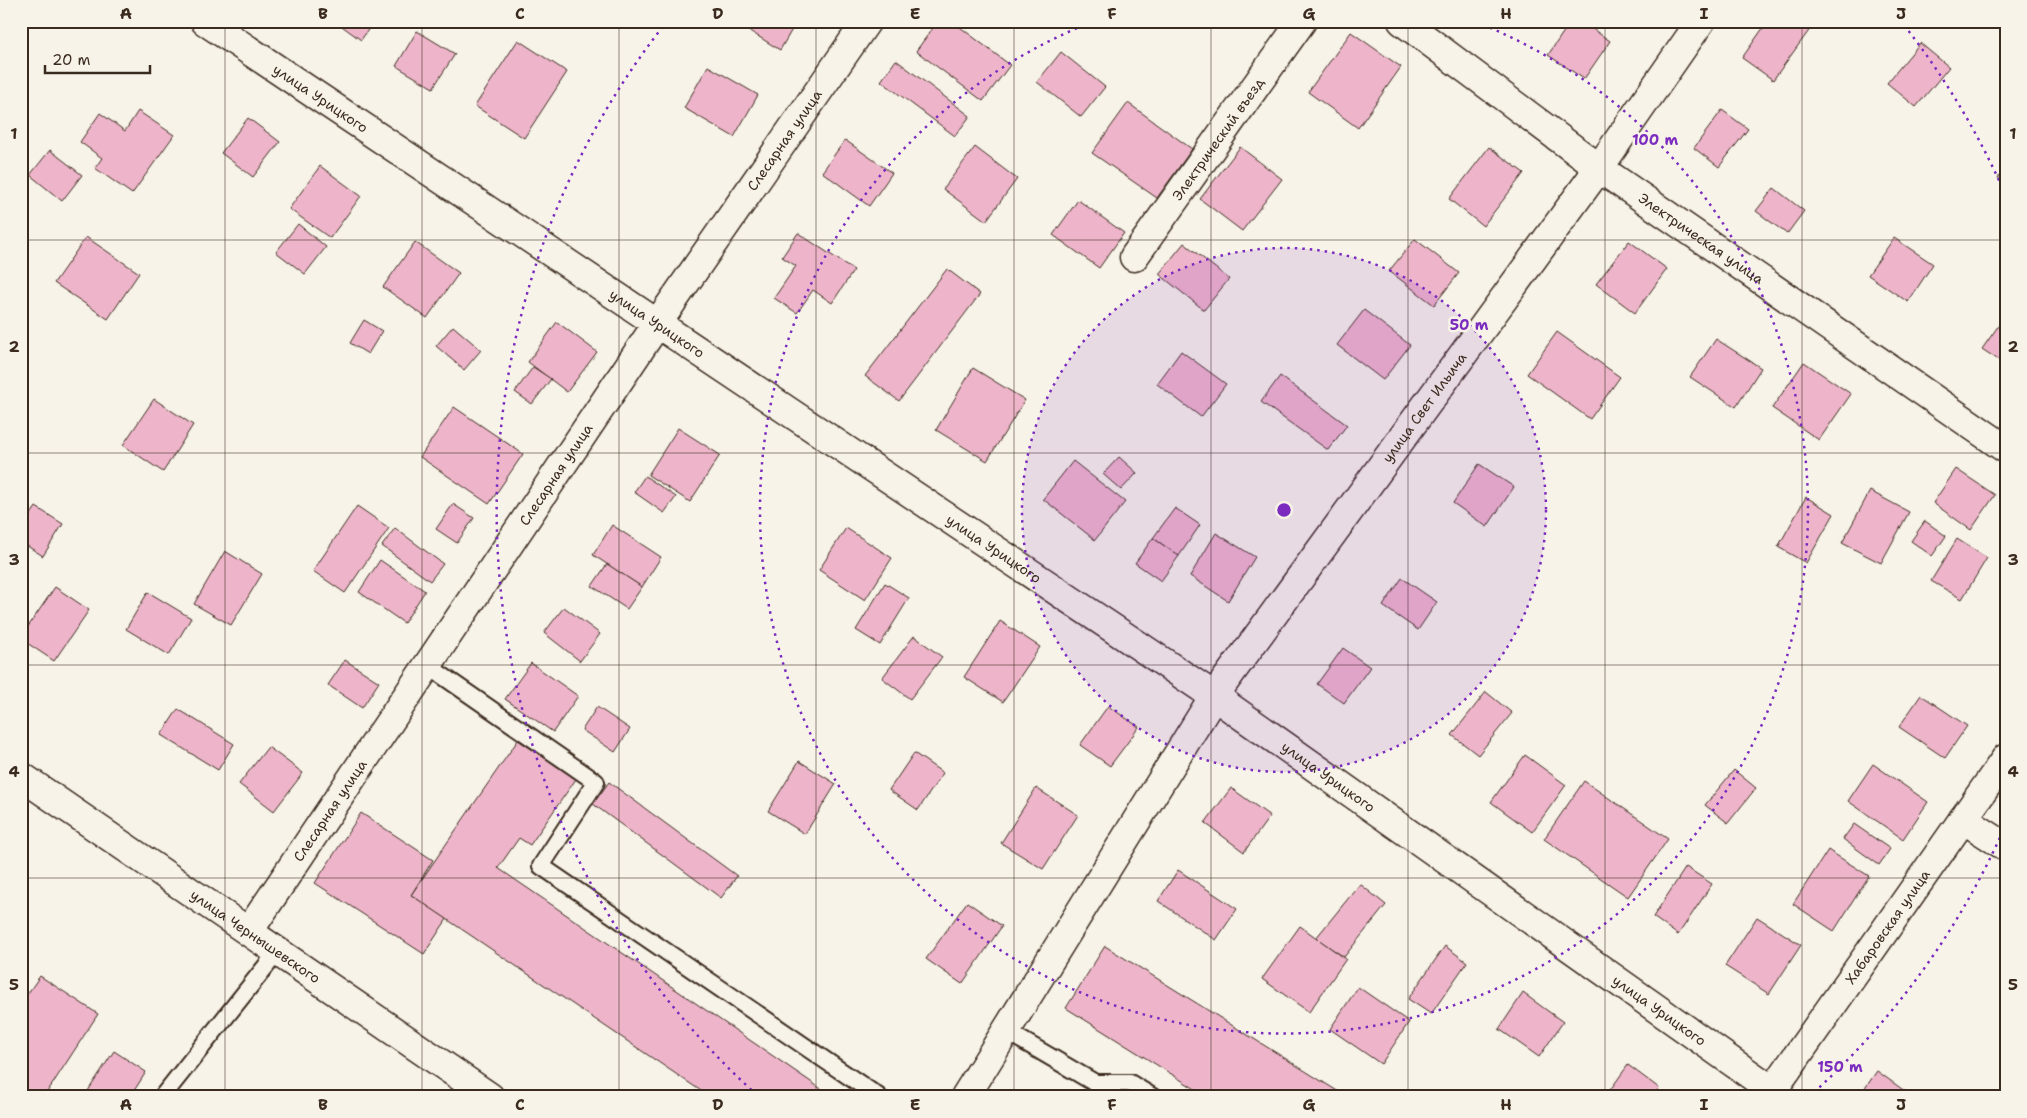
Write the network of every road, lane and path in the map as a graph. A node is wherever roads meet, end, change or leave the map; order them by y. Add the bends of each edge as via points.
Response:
1 (205, 21) edge
2 (867, 21) edge
3 (1302, 21) edge
4 (1402, 21) edge
5 (1701, 21) edge
6 (1599, 168) junction
7 (1134, 257) dead end
8 (657, 324) junction
9 (2006, 450) edge
10 (427, 666) junction
11 (1214, 696) junction
12 (2006, 758) edge
13 (21, 776) edge
14 (1963, 819) junction
15 (2006, 848) edge
16 (249, 931) junction
17 (278, 951) junction
18 (1006, 1031) junction
19 (1770, 1093) edge
20 (162, 1097) edge
21 (490, 1097) edge
22 (879, 1097) edge
23 (965, 1097) edge
24 (1153, 1097) edge

1 - 8 street, улица Урицкого
2 - 8 street, Слесарная улица
3 - 7 street, Электрический въезд
4 - 6 street, Электрическая улица
5 - 6 street, улица Свет Ильича
6 - 9 street, Электрическая улица
6 - 11 street, улица Свет Ильича
8 - 10 street, Слесарная улица
8 - 11 street, улица Урицкого
10 - 16 street, Слесарная улица
10 - 22 lane via 596,782 541,866
11 - 18 street, улица Свет Ильича
11 - 19 street, улица Урицкого
12 - 14 street, Хабаровская улица
13 - 16 street, улица Чернышевского
14 - 15 street
14 - 19 street, Хабаровская улица
16 - 17 street, улица Чернышевского
17 - 20 lane
17 - 21 street, улица Чернышевского
18 - 23 street, улица Свет Ильича
18 - 24 lane via 1095,1083 1130,1083

